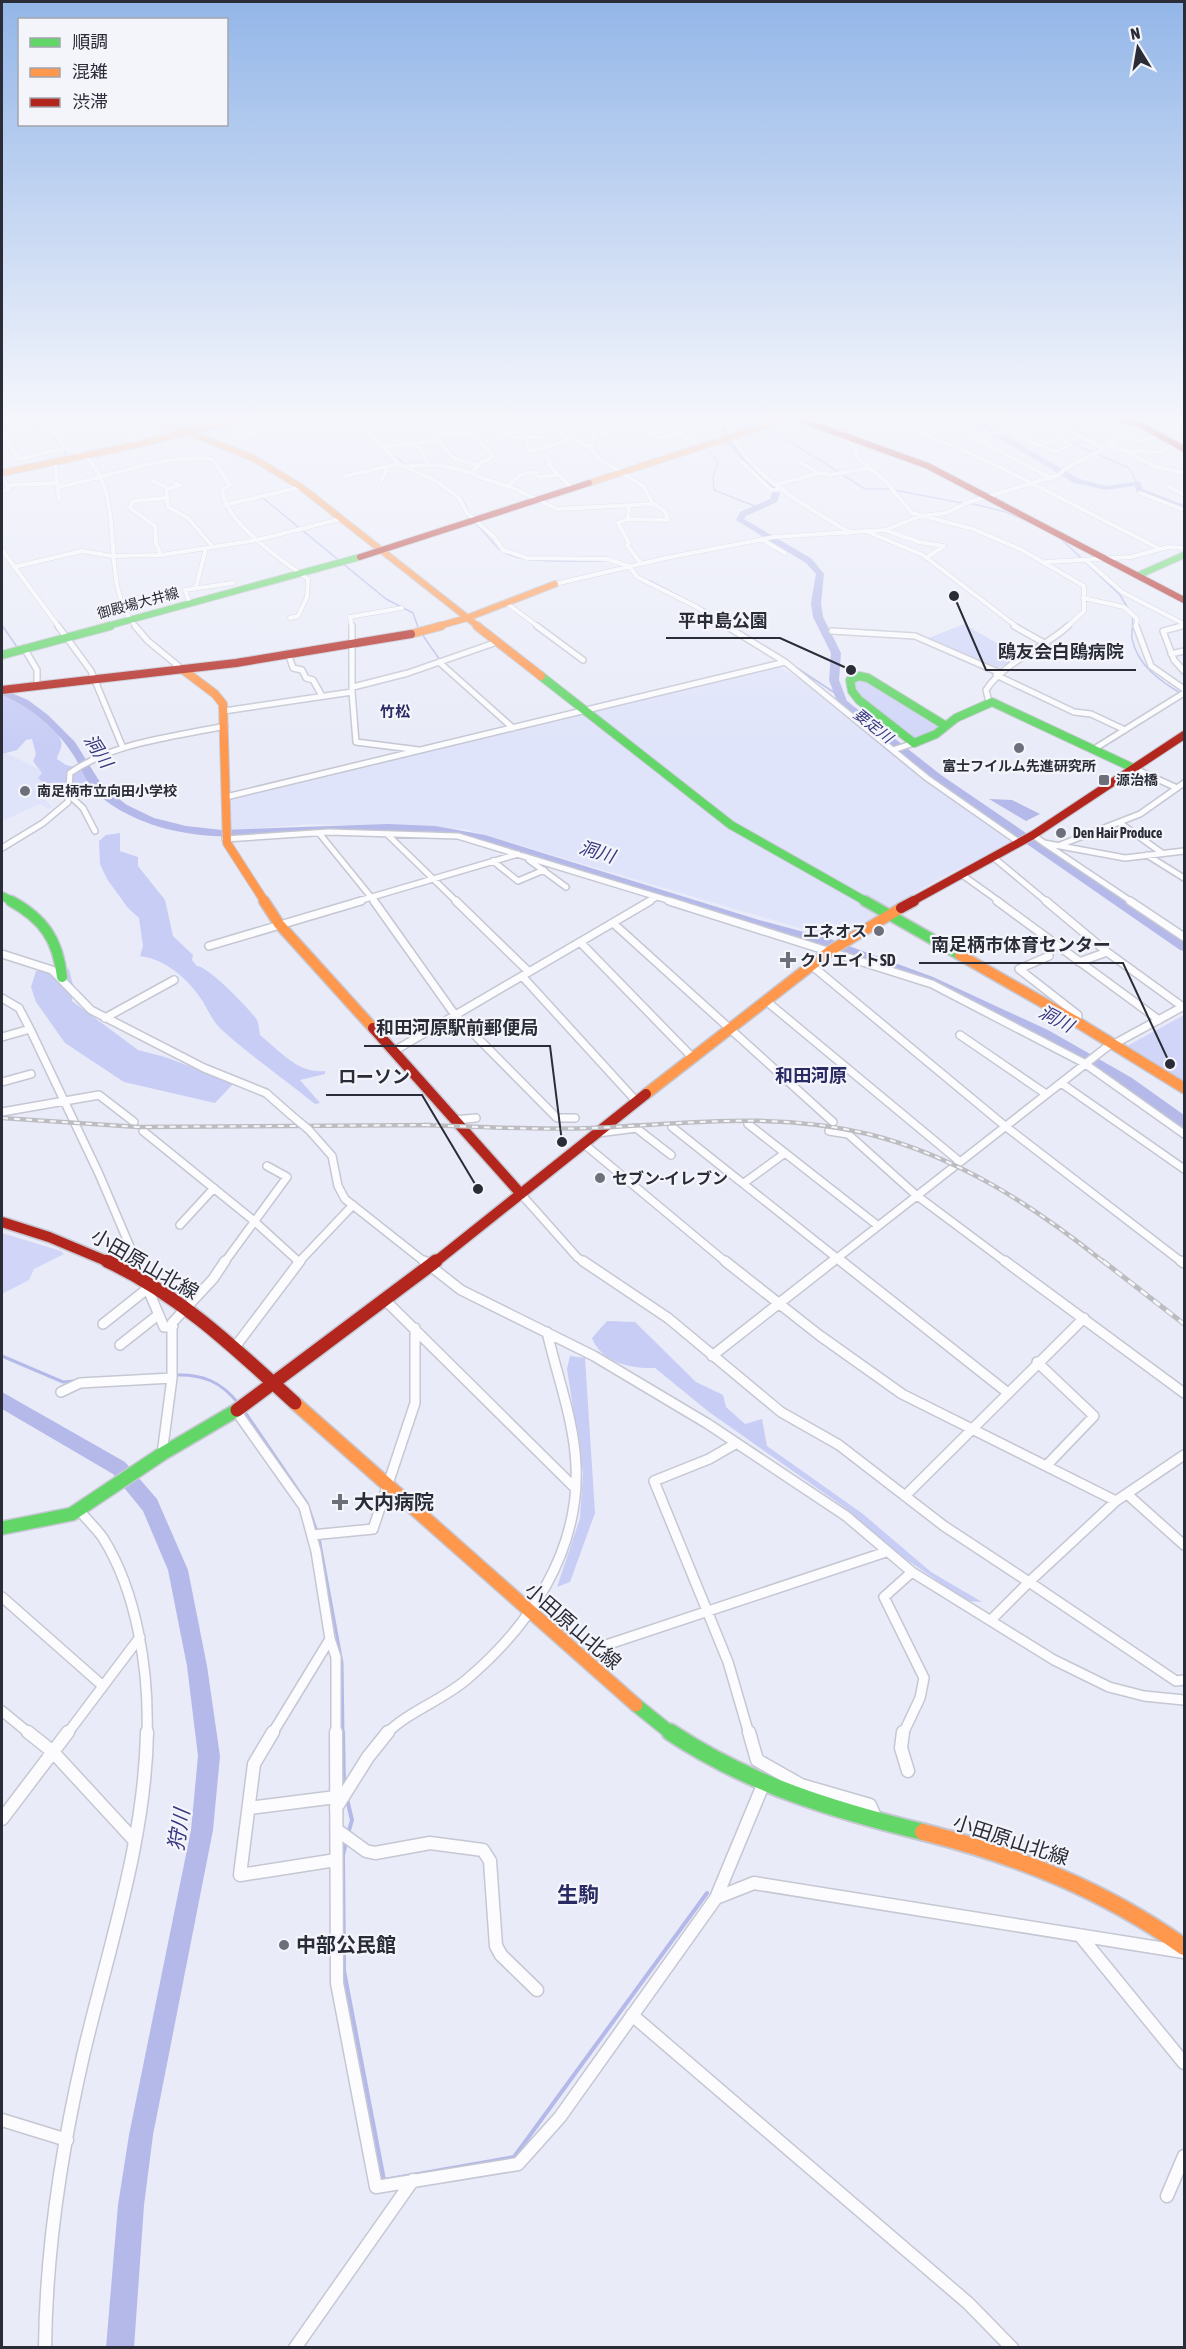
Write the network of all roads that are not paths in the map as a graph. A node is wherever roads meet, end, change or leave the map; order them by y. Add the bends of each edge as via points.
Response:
1 (112, 526) edge
2 (154, 526) edge
3 (198, 526) edge
4 (244, 526) edge
5 (314, 526) edge
6 (348, 526) edge
7 (458, 526) edge
8 (481, 526) edge
9 (618, 526) edge
10 (838, 526) edge
11 (896, 526) edge
12 (959, 526) edge
13 (1045, 526) edge
14 (1114, 526) edge
15 (885, 530) junction
16 (868, 532) junction
17 (851, 533) junction
18 (763, 539) junction
19 (257, 540) junction
20 (209, 547) junction
21 (1185, 548) edge
22 (1160, 549) junction
23 (2, 550) edge
24 (381, 551) junction
25 (785, 553) dead end
26 (161, 555) junction
27 (1185, 555) edge
28 (112, 556) junction
29 (926, 558) junction
30 (1108, 559) junction
31 (1087, 561) junction
32 (1045, 562) junction
33 (641, 564) junction
34 (14, 567) junction
35 (630, 567) junction
36 (303, 575) junction
37 (1139, 576) junction
38 (233, 583) dead end
39 (555, 584) joint
40 (196, 587) junction
41 (1083, 598) junction
42 (1185, 600) edge
43 (505, 602) junction
44 (190, 604) junction
45 (402, 608) dead end
46 (290, 618) dead end
47 (467, 618) junction
48 (130, 620) junction
49 (1185, 625) edge
50 (832, 631) dead end
51 (67, 637) junction
52 (497, 642) junction
53 (353, 643) junction
54 (1046, 644) junction
55 (24, 648) junction
56 (1185, 651) edge
57 (288, 653) junction
58 (1171, 654) junction
59 (2, 655) edge
60 (583, 660) dead end
61 (439, 662) junction
62 (784, 663) junction
63 (182, 669) junction
64 (1185, 671) edge
65 (998, 674) junction
66 (1185, 676) edge
67 (96, 679) junction
68 (1173, 683) junction
69 (37, 686) junction
70 (7, 689) edge
71 (353, 689) junction
72 (1184, 693) edge
73 (322, 696) junction
74 (989, 702) junction
75 (224, 711) junction
76 (584, 711) junction
77 (225, 726) junction
78 (947, 726) junction
79 (513, 728) junction
80 (1125, 730) junction
81 (1185, 735) edge
82 (909, 744) junction
83 (123, 748) junction
84 (894, 749) junction
85 (1094, 749) junction
86 (421, 750) junction
87 (1133, 768) junction
88 (1185, 783) edge
89 (1177, 788) junction
90 (70, 796) junction
91 (226, 797) junction
92 (1119, 823) junction
93 (95, 831) dead end
94 (319, 832) junction
95 (387, 834) junction
96 (225, 835) junction
97 (1034, 835) junction
98 (1020, 843) junction
99 (1044, 843) junction
100 (1059, 846) junction
101 (2, 848) edge
102 (1185, 851) edge
103 (1162, 853) junction
104 (520, 855) junction
105 (1147, 855) junction
106 (993, 857) junction
107 (494, 861) junction
108 (544, 870) junction
109 (961, 874) junction
110 (1185, 878) edge
111 (435, 879) junction
112 (566, 887) dead end
113 (2, 896) edge
114 (371, 897) junction
115 (657, 897) junction
116 (888, 915) junction
117 (612, 923) junction
118 (279, 924) junction
119 (1185, 937) edge
120 (580, 942) junction
121 (209, 946) dead end
122 (830, 951) junction
123 (1107, 952) junction
124 (2, 954) edge
125 (1049, 956) dead end
126 (1079, 962) junction
127 (811, 965) junction
128 (526, 974) junction
129 (62, 977) junction
130 (174, 980) dead end
131 (2, 998) edge
132 (765, 1000) junction
133 (1184, 1007) edge
134 (455, 1015) junction
135 (105, 1018) junction
136 (1159, 1020) junction
137 (1077, 1022) junction
138 (30, 1029) junction
139 (727, 1029) junction
140 (960, 1035) dead end
141 (2, 1036) edge
142 (1113, 1043) junction
143 (394, 1051) junction
144 (693, 1058) junction
145 (1087, 1060) junction
146 (31, 1074) dead end
147 (2, 1082) edge
148 (1060, 1083) junction
149 (1185, 1088) edge
150 (1046, 1094) junction
151 (63, 1101) junction
152 (637, 1102) junction
153 (2, 1112) edge
154 (476, 1118) dead end
155 (575, 1118) dead end
156 (454, 1120) junction
157 (134, 1122) dead end
158 (833, 1122) dead end
159 (748, 1124) dead end
160 (1005, 1126) junction
161 (672, 1127) dead end
162 (143, 1131) dead end
163 (829, 1131) dead end
164 (598, 1133) junction
165 (1185, 1134) edge
166 (584, 1144) junction
167 (785, 1153) junction
168 (672, 1155) dead end
169 (959, 1161) junction
170 (267, 1166) dead end
171 (1185, 1169) edge
172 (744, 1183) junction
173 (214, 1188) junction
174 (522, 1194) junction
175 (916, 1195) junction
176 (353, 1205) junction
177 (253, 1220) junction
178 (2, 1222) edge
179 (180, 1225) dead end
180 (877, 1225) junction
181 (836, 1257) junction
182 (298, 1261) junction
183 (1185, 1263) edge
184 (431, 1265) junction
185 (144, 1284) junction
186 (386, 1301) junction
187 (777, 1304) junction
188 (187, 1307) junction
189 (158, 1315) junction
190 (1084, 1318) junction
191 (103, 1324) dead end
192 (173, 1326) junction
193 (415, 1328) junction
194 (546, 1332) junction
195 (120, 1345) dead end
196 (235, 1347) junction
197 (712, 1356) junction
198 (1037, 1362) junction
199 (172, 1378) junction
200 (274, 1384) junction
201 (61, 1392) dead end
202 (1008, 1393) junction
203 (1185, 1393) edge
204 (236, 1411) junction
205 (973, 1428) junction
206 (735, 1444) junction
207 (162, 1454) junction
208 (1185, 1455) edge
209 (1047, 1465) junction
210 (388, 1486) junction
211 (576, 1489) junction
212 (1127, 1494) junction
213 (905, 1496) junction
214 (1116, 1501) junction
215 (79, 1510) junction
216 (2, 1528) edge
217 (312, 1535) junction
218 (1185, 1545) edge
219 (886, 1552) junction
220 (912, 1572) junction
221 (1029, 1582) junction
222 (2, 1597) edge
223 (708, 1612) junction
224 (531, 1614) junction
225 (992, 1620) junction
226 (140, 1636) junction
227 (330, 1639) junction
228 (594, 1649) dead end
229 (1185, 1680) edge
230 (103, 1686) junction
231 (1185, 1700) edge
232 (2, 1711) edge
233 (53, 1752) junction
234 (908, 1771) dead end
235 (763, 1785) junction
236 (336, 1803) junction
237 (249, 1808) junction
238 (2, 1819) edge
239 (876, 1819) junction
240 (337, 1830) junction
241 (1000, 1839) dead end
242 (135, 1841) junction
243 (1000, 1852) junction
244 (336, 1860) junction
245 (716, 1898) junction
246 (1083, 1938) junction
247 (1185, 1947) edge
248 (1185, 1952) edge
249 (537, 1990) dead end
250 (632, 2015) junction
251 (1185, 2063) edge
252 (2, 2120) edge
253 (67, 2140) junction
254 (1185, 2156) edge
255 (413, 2180) junction
256 (1167, 2196) dead end
257 (45, 2348) edge
258 (295, 2348) edge
259 (1012, 2348) edge

1 - 28 street
2 - 26 street
3 - 20 street
4 - 19 street
5 - 19 street
6 - 24 street
7 - 24 street, 御殿場大井線
8 - 35 street via 503,550 520,557 608,559
9 - 33 street via 631,553
10 - 17 street
11 - 15 street
12 - 32 street
13 - 30 street
14 - 22 street
15 - 16 street
15 - 29 street via 944,546
16 - 17 street
16 - 29 street
17 - 18 street
18 - 25 street
18 - 33 street
19 - 20 street
19 - 36 street
20 - 26 street
20 - 40 street
21 - 22 street
22 - 30 street
23 - 34 street
24 - 36 street, 御殿場大井線
24 - 47 street
26 - 28 street
27 - 37 street
28 - 34 street via 82,551
28 - 48 street
29 - 54 street via 1003,619
30 - 31 street
30 - 37 street
31 - 32 street
31 - 49 street via 1122,592
32 - 41 street via 1082,584
33 - 35 street
34 - 51 street
35 - 39 street
35 - 62 street via 637,577 696,606
36 - 44 street, 御殿場大井線
36 - 46 street via 308,579 307,597 297,617
37 - 42 street
38 - 40 street
39 - 43 street
40 - 44 street via 185,590
41 - 54 street via 1084,611
41 - 68 street via 1132,611 1147,660 1156,672
43 - 47 street
43 - 60 street
44 - 48 street, 御殿場大井線
45 - 53 street via 350,617
47 - 52 street
47 - 53 street via 425,631
48 - 51 street, 御殿場大井線
48 - 63 street
49 - 58 street via 1163,631
50 - 65 street via 915,636
51 - 55 street, 御殿場大井線
51 - 67 street
52 - 61 street
52 - 76 street
53 - 57 street
53 - 71 street
54 - 65 street
55 - 59 street, 御殿場大井線
55 - 69 street via 37,670
56 - 58 street
57 - 63 street
57 - 73 street via 293,668 313,680
58 - 64 street
61 - 71 street
61 - 79 street
62 - 76 street
62 - 84 street
63 - 67 street
63 - 75 street via 221,699
65 - 74 street via 986,690
65 - 80 street via 1074,712 1091,714
66 - 68 street
67 - 69 street
67 - 83 street
68 - 72 street
69 - 70 street
71 - 73 street
71 - 86 street via 356,742
72 - 80 street
73 - 75 street
74 - 78 street
74 - 85 street
75 - 77 street
76 - 79 street
76 - 116 street via 731,825
77 - 83 street
77 - 91 street
78 - 82 street
78 - 82 street via 868,678 851,678 850,687 859,700
79 - 86 street
80 - 85 street
81 - 87 street
82 - 84 street
83 - 90 street via 76,767 70,773
84 - 98 street
85 - 87 street
86 - 91 street
87 - 89 street
87 - 97 street
88 - 89 street
89 - 92 street via 1140,814
90 - 93 street via 83,808
90 - 101 street via 51,817
91 - 96 street
92 - 100 street
92 - 103 street
94 - 95 street
94 - 96 street
94 - 114 street
95 - 104 street via 458,836
95 - 111 street
96 - 118 street
97 - 98 street
97 - 99 street
98 - 106 street
99 - 100 street
99 - 119 street
100 - 105 street via 1125,858
102 - 103 street
103 - 105 street
104 - 107 street
104 - 108 street
104 - 115 street
105 - 110 street
106 - 109 street
106 - 123 street
107 - 108 street via 518,881
107 - 111 street
108 - 112 street
109 - 116 street
109 - 126 street
111 - 114 street
111 - 128 street
113 - 129 street via 49,926 62,961
114 - 118 street
114 - 134 street
115 - 117 street
115 - 122 street
116 - 122 street
116 - 137 street
117 - 120 street
117 - 139 street
118 - 121 street
118 - 143 street
120 - 128 street
120 - 144 street
122 - 127 street
122 - 145 street via 932,984
123 - 126 street
123 - 133 street
124 - 129 street
125 - 137 street via 1019,969 1078,1015
126 - 136 street
127 - 132 street
127 - 160 street
128 - 134 street
128 - 152 street
129 - 135 street via 78,999
130 - 135 street
131 - 138 street via 19,1008
132 - 139 street
132 - 169 street
133 - 136 street
134 - 143 street
134 - 155 street via 557,1118
135 - 176 street, bridge via 204,1068 266,1093 329,1151 340,1194
136 - 142 street
137 - 142 street
138 - 141 street
138 - 151 street
139 - 144 street
139 - 158 street
140 - 150 street
142 - 145 street
142 - 149 street
143 - 156 street
144 - 152 street
145 - 148 street
145 - 165 street
146 - 147 street
148 - 150 street
148 - 171 street
150 - 160 street
151 - 153 street
151 - 157 street via 99,1095
151 - 185 street via 99,1174
152 - 164 street
154 - 156 street
156 - 174 street
159 - 167 street
160 - 169 street
160 - 183 street
161 - 172 street
162 - 173 street
163 - 175 street via 848,1134
164 - 166 street
164 - 168 street via 636,1128
166 - 174 street
166 - 187 street
167 - 172 street
167 - 180 street
169 - 175 street
170 - 177 street via 287,1177
172 - 181 street
173 - 177 street
173 - 179 street
174 - 184 street
174 - 197 street via 578,1257 668,1318
175 - 180 street
175 - 190 street
176 - 182 street
176 - 184 street
177 - 182 street
177 - 188 street via 213,1280
178 - 185 street, 小田原山北線 via 74,1244
180 - 181 street
181 - 187 street
181 - 202 street
182 - 196 street
184 - 186 street
184 - 194 street via 462,1290
185 - 188 street, 小田原山北線
185 - 189 street
185 - 191 street
186 - 193 street
186 - 200 street
187 - 197 street
187 - 205 street via 902,1394
188 - 192 street
188 - 196 street, 小田原山北線
189 - 192 street via 164,1327
189 - 195 street
190 - 198 street
190 - 203 street
192 - 199 street
193 - 210 street via 415,1403
193 - 211 street
194 - 206 street via 625,1373
194 - 211 street via 574,1451
196 - 200 street, 小田原山北線
197 - 213 street via 781,1412 839,1445
198 - 202 street
198 - 209 street via 1094,1416
199 - 201 street via 80,1383
199 - 207 street
200 - 204 street
200 - 210 street, 小田原山北線
202 - 205 street
204 - 207 street
204 - 217 street via 304,1507
205 - 209 street
205 - 213 street
206 - 219 street via 837,1510
206 - 223 street via 654,1481
207 - 215 street
208 - 212 street
209 - 214 street
210 - 217 street via 373,1529
210 - 224 street, 小田原山北線
211 - 224 street via 567,1539 550,1583
212 - 214 street
212 - 218 street
213 - 221 street
214 - 221 street
215 - 216 street
215 - 226 street via 102,1535 117,1566
217 - 227 street
219 - 220 street
219 - 223 street
220 - 225 street
220 - 234 street via 884,1597 924,1678 924,1692 901,1737 900,1748
221 - 225 street
221 - 229 street via 1176,1681
222 - 230 street
223 - 228 street
223 - 239 street via 728,1662 757,1760 801,1785 870,1805
224 - 235 street, 小田原山北線 via 661,1727
224 - 236 street via 463,1683 390,1730
225 - 231 street via 1054,1659 1109,1687
226 - 230 street
226 - 242 street via 147,1675 147,1735
227 - 236 street via 336,1657
227 - 237 street via 257,1756
230 - 233 street
232 - 233 street
233 - 238 street
233 - 242 street
235 - 239 street, 小田原山北線
235 - 245 street
236 - 237 street
236 - 240 street
237 - 244 street via 240,1875
239 - 243 street, 小田原山北線
240 - 244 street
240 - 249 street via 375,1853 430,1843 483,1850 489,1861 496,1946
241 - 243 street
242 - 253 street
243 - 247 street, 小田原山北線 via 1055,1871 1103,1894
244 - 255 street via 338,1991 376,2187
245 - 246 street via 754,1883
245 - 250 street
246 - 248 street
246 - 251 street
250 - 255 street via 560,2116 518,2164
250 - 259 street via 968,2303
252 - 253 street
253 - 257 street via 48,2269
254 - 256 street
255 - 258 street

